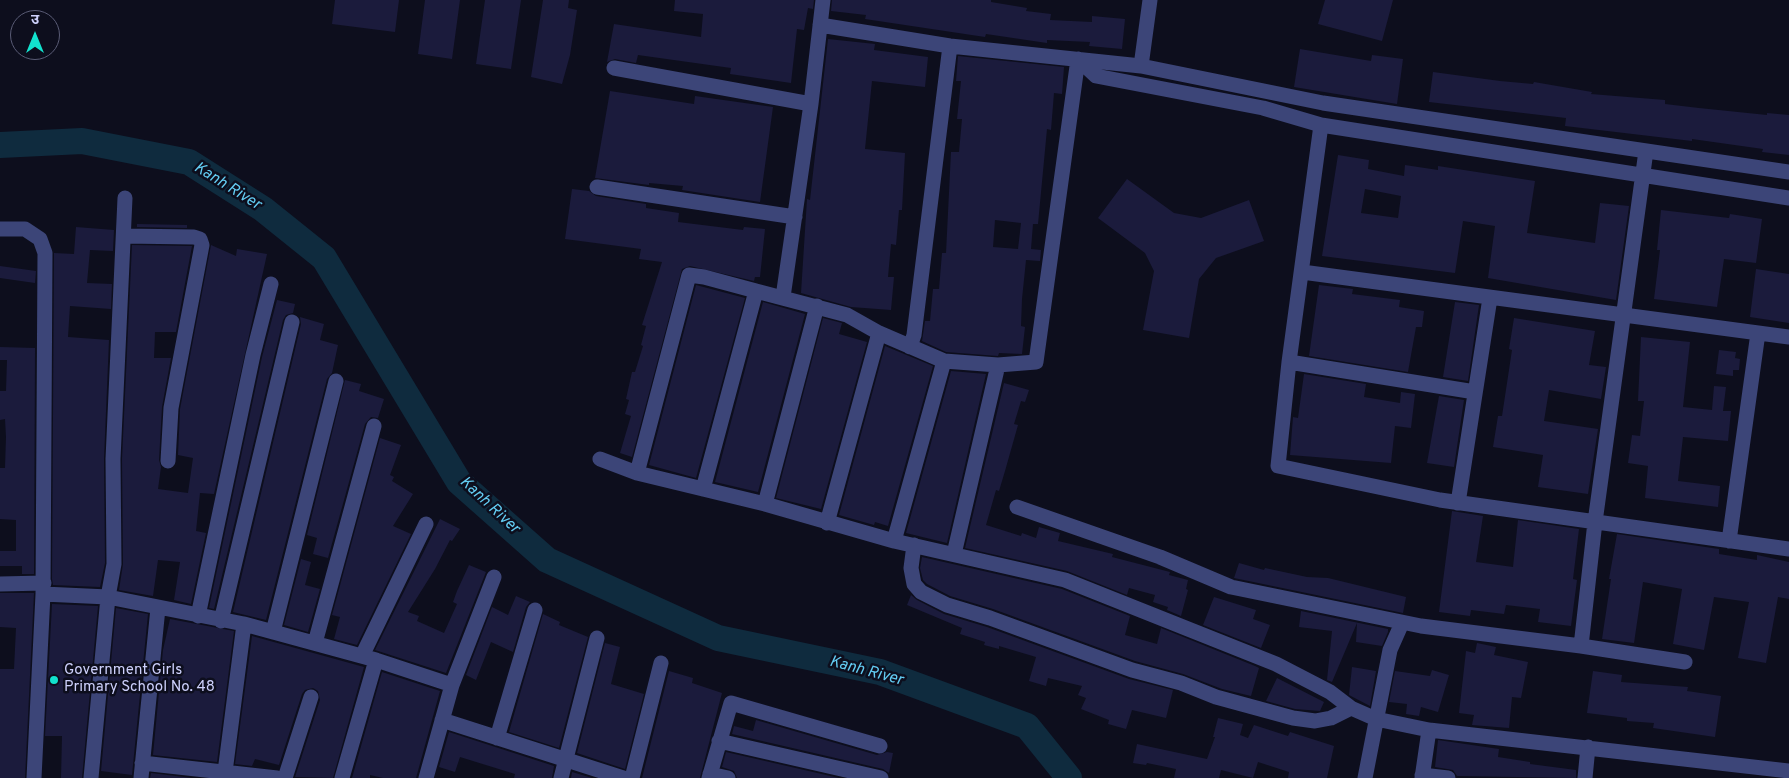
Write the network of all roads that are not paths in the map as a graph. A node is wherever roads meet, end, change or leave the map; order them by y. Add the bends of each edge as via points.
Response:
1 (823, 0) edge
2 (1150, 0) edge
3 (820, 25) junction
4 (950, 46) junction
5 (1078, 59) junction
6 (1141, 66) junction
7 (614, 68) dead end
8 (811, 104) junction
9 (1321, 125) junction
10 (1646, 151) junction
11 (1789, 172) edge
12 (1644, 176) junction
13 (597, 187) dead end
14 (125, 198) dead end
15 (1789, 198) edge
16 (795, 217) junction
17 (0, 229) edge
18 (124, 236) junction
19 (1302, 272) junction
20 (271, 284) dead end
21 (756, 291) junction
22 (783, 297) junction
23 (1490, 298) junction
24 (817, 306) junction
25 (1624, 316) junction
26 (292, 322) dead end
27 (879, 333) junction
28 (1758, 333) junction
29 (1789, 337) edge
30 (910, 347) junction
31 (944, 361) junction
32 (1289, 362) junction
33 (998, 365) junction
34 (336, 381) dead end
35 (1476, 392) junction
36 (374, 426) dead end
37 (600, 459) dead end
38 (168, 460) dead end
39 (637, 473) junction
40 (703, 489) junction
41 (1458, 503) junction
42 (764, 504) junction
43 (1017, 507) dead end
44 (1595, 522) junction
45 (827, 523) junction
46 (426, 524) dead end
47 (894, 541) junction
48 (1729, 541) junction
49 (914, 545) junction
50 (1789, 549) edge
51 (954, 554) junction
52 (494, 577) dead end
53 (0, 584) edge
54 (44, 588) junction
55 (108, 597) junction
56 (158, 608) junction
57 (535, 610) dead end
58 (198, 616) junction
59 (222, 621) junction
60 (1402, 623) junction
61 (244, 624) junction
62 (273, 632) junction
63 (598, 638) dead end
64 (315, 643) junction
65 (1581, 646) junction
66 (369, 658) junction
67 (1685, 662) dead end
68 (661, 663) dead end
69 (452, 684) junction
70 (311, 697) dead end
71 (1351, 708) junction
72 (1376, 719) junction
73 (442, 720) junction
74 (1429, 730) junction
75 (497, 738) junction
76 (719, 741) junction
77 (880, 746) dead end
78 (1588, 747) junction
79 (566, 760) junction
80 (142, 771) edge
81 (1789, 771) edge
82 (1749, 772) edge
83 (217, 774) edge
84 (709, 776) edge
85 (1422, 777) edge
86 (34, 778) edge
87 (91, 778) edge
88 (273, 778) edge
89 (277, 778) edge
90 (285, 778) edge
91 (342, 778) edge
92 (426, 778) edge
93 (561, 778) edge
94 (623, 778) edge
95 (632, 778) edge
96 (728, 778) edge
97 (881, 778) edge
98 (1365, 778) edge
99 (1448, 778) edge
100 (1585, 778) edge

1 - 3 street
2 - 6 street
3 - 4 street
3 - 8 street
4 - 5 street
4 - 30 street
5 - 6 street
5 - 9 street via 1096,76 1263,108
5 - 33 street via 1036,362
6 - 10 street via 1323,103
7 - 8 street
8 - 16 street
9 - 12 street
9 - 19 street
10 - 11 street
10 - 12 street
12 - 15 street
12 - 25 street
13 - 16 street
14 - 18 street
16 - 22 street
17 - 54 street via 25,229 40,239 45,253
18 - 38 street via 194,237 200,239 202,245 171,408
18 - 55 street via 114,424 114,564
19 - 23 street
19 - 32 street
20 - 58 street
21 - 22 street
21 - 39 street via 688,275
21 - 40 street
22 - 24 street
23 - 25 street
23 - 35 street
24 - 27 street via 847,315
24 - 42 street
25 - 28 street
25 - 44 street
26 - 59 street
27 - 30 street
27 - 45 street
28 - 29 street
28 - 48 street
30 - 31 street
31 - 33 street
31 - 47 street
32 - 35 street
32 - 41 street via 1278,466
33 - 51 street
34 - 62 street
35 - 41 street
36 - 64 street
37 - 39 street
39 - 40 street
40 - 42 street
41 - 44 street
42 - 45 street
43 - 60 street via 1160,557 1231,587
44 - 48 street
44 - 65 street
45 - 47 street
46 - 66 street
47 - 49 street
48 - 50 street
49 - 51 street
49 - 71 street via 911,568 914,584 921,592 947,604 1132,670 1293,718 1315,722
51 - 71 street via 1064,580 1276,664 1330,692
52 - 69 street
53 - 54 street
54 - 55 street
54 - 86 street
55 - 56 street
55 - 87 street
56 - 58 street
56 - 80 street
57 - 75 street
58 - 59 street
59 - 61 street
60 - 65 street
60 - 72 street via 1390,650
61 - 62 street
61 - 83 street
62 - 64 street
63 - 79 street
64 - 66 street
65 - 67 street
66 - 69 street
66 - 91 street
68 - 95 street
69 - 73 street
70 - 90 street
71 - 72 street
72 - 74 street
72 - 98 street
73 - 75 street
73 - 92 street
74 - 78 street
74 - 85 street
75 - 79 street
76 - 77 street via 730,703
76 - 84 street
76 - 97 street
78 - 82 street
78 - 100 street
79 - 93 street
79 - 94 street
80 - 83 street
81 - 82 street
83 - 88 street
84 - 96 street
85 - 99 street
88 - 89 street

